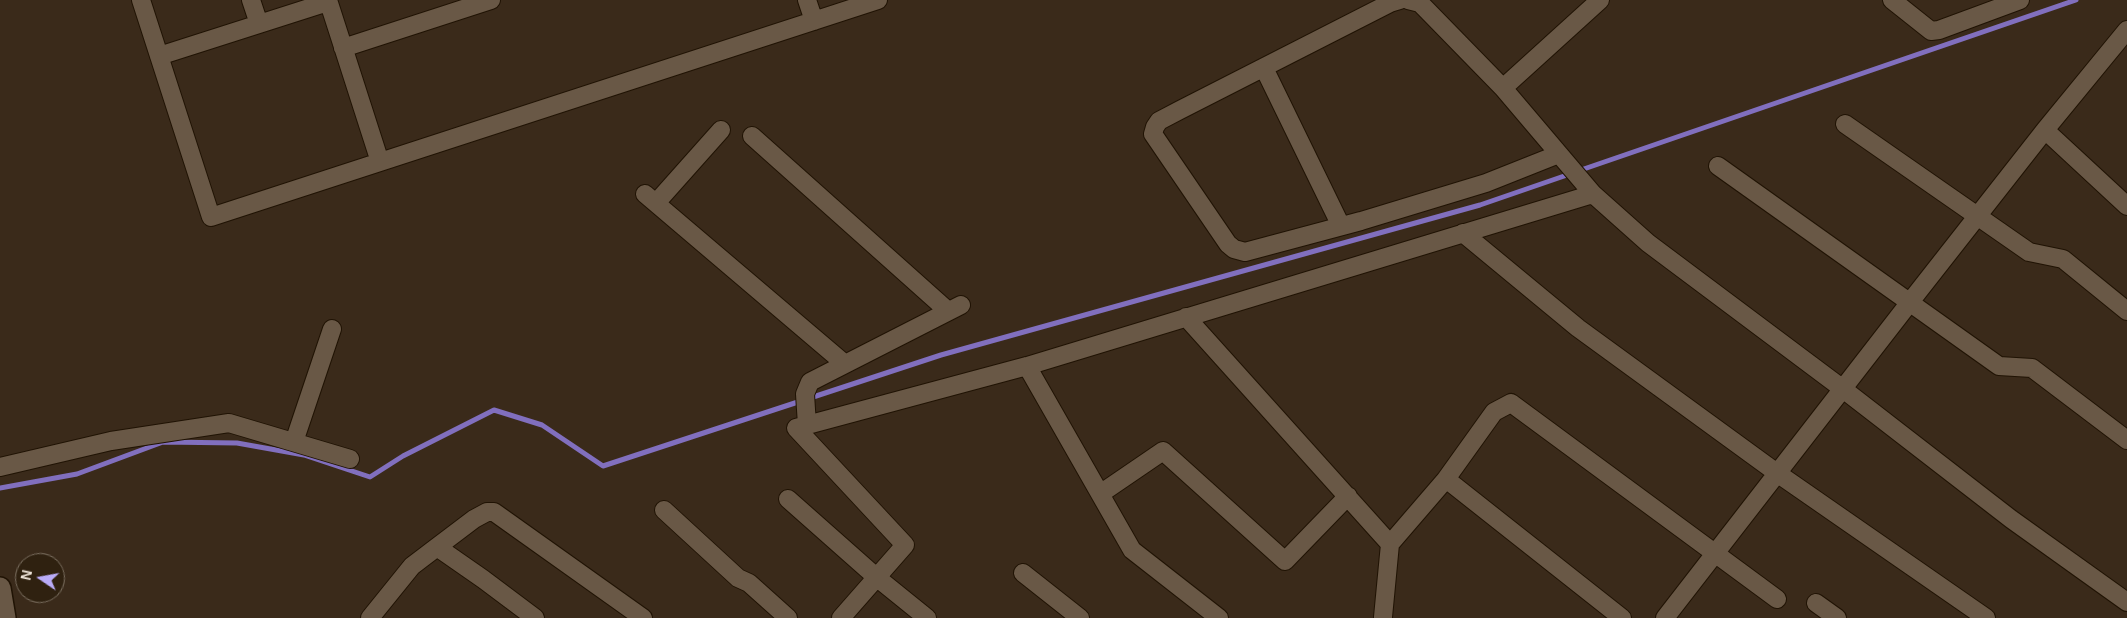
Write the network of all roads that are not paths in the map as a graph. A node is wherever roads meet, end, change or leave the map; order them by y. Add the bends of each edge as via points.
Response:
1 (141, 0) edge
2 (252, 0) edge
3 (491, 0) edge
4 (807, 0) edge
5 (878, 0) edge
6 (1400, 0) edge
7 (1408, 0) edge
8 (1600, 0) edge
9 (1892, 0) edge
10 (2020, 0) edge
11 (328, 1) edge
12 (814, 21) junction
13 (259, 24) junction
14 (2127, 30) edge
15 (343, 48) junction
16 (159, 56) junction
17 (1264, 68) junction
18 (1503, 88) junction
19 (1845, 124) dead end
20 (721, 130) dead end
21 (2045, 130) junction
22 (752, 136) dead end
23 (1563, 159) junction
24 (380, 162) junction
25 (1718, 166) dead end
26 (1587, 188) junction
27 (2127, 206) edge
28 (1977, 217) junction
29 (1341, 226) junction
30 (1463, 233) junction
31 (1910, 302) junction
32 (2127, 311) edge
33 (1186, 317) junction
34 (332, 329) dead end
35 (845, 364) junction
36 (1027, 366) junction
37 (1844, 389) junction
38 (806, 425) junction
39 (2127, 440) edge
40 (294, 442) junction
41 (350, 459) dead end
42 (0, 466) edge
43 (1778, 473) junction
44 (1446, 479) junction
45 (1100, 494) junction
46 (1348, 496) junction
47 (788, 499) dead end
48 (664, 510) dead end
49 (1390, 544) junction
50 (437, 547) junction
51 (1715, 554) junction
52 (1023, 573) dead end
53 (875, 576) junction
54 (0, 589) edge
55 (1777, 599) dead end
56 (2127, 602) edge
57 (1816, 603) dead end
58 (375, 616) edge
59 (5, 618) edge
60 (535, 618) edge
61 (643, 618) edge
62 (788, 618) edge
63 (841, 618) edge
64 (927, 618) edge
65 (1080, 618) edge
66 (1219, 618) edge
67 (1383, 618) edge
68 (1622, 618) edge
69 (1665, 618) edge
70 (1836, 618) edge
71 (1986, 618) edge

1 - 16 street
2 - 13 street
3 - 15 street
4 - 12 street
5 - 12 street
6 - 17 street
7 - 18 street via 1420,3
8 - 18 street
9 - 10 street via 1930,31
11 - 13 street
11 - 15 street
12 - 24 street
13 - 16 street
14 - 21 street
15 - 24 street
16 - 24 street via 211,217
17 - 29 street
17 - 29 street via 1159,121 1152,134 1234,249 1245,252
18 - 23 street
19 - 28 street
20 - 35 street via 651,198
21 - 27 street
21 - 28 street
22 - 35 street via 954,308
23 - 26 street
23 - 29 street
25 - 31 street
26 - 30 street
26 - 37 street via 1648,243
28 - 31 street
28 - 32 street via 2029,252 2063,259
30 - 33 street
30 - 43 street via 1578,328
31 - 37 street
31 - 39 street via 1999,366 2032,368
33 - 36 street
33 - 46 street
34 - 40 street
35 - 38 street via 810,382 805,394
36 - 38 street
36 - 45 street
37 - 43 street
37 - 56 street via 2010,519
38 - 53 street via 796,428 905,545
40 - 41 street
40 - 42 street via 229,423 111,441
43 - 51 street
43 - 71 street
44 - 49 street
44 - 51 street via 1494,412 1511,403
44 - 68 street
45 - 46 street via 1163,451 1285,561
45 - 66 street via 1132,550
46 - 49 street
47 - 53 street
48 - 62 street via 738,578 749,583
49 - 67 street
50 - 58 street via 412,566
50 - 60 street
50 - 61 street via 474,518 494,512
51 - 55 street
51 - 69 street
52 - 65 street
53 - 63 street
53 - 64 street
54 - 59 street
57 - 70 street

